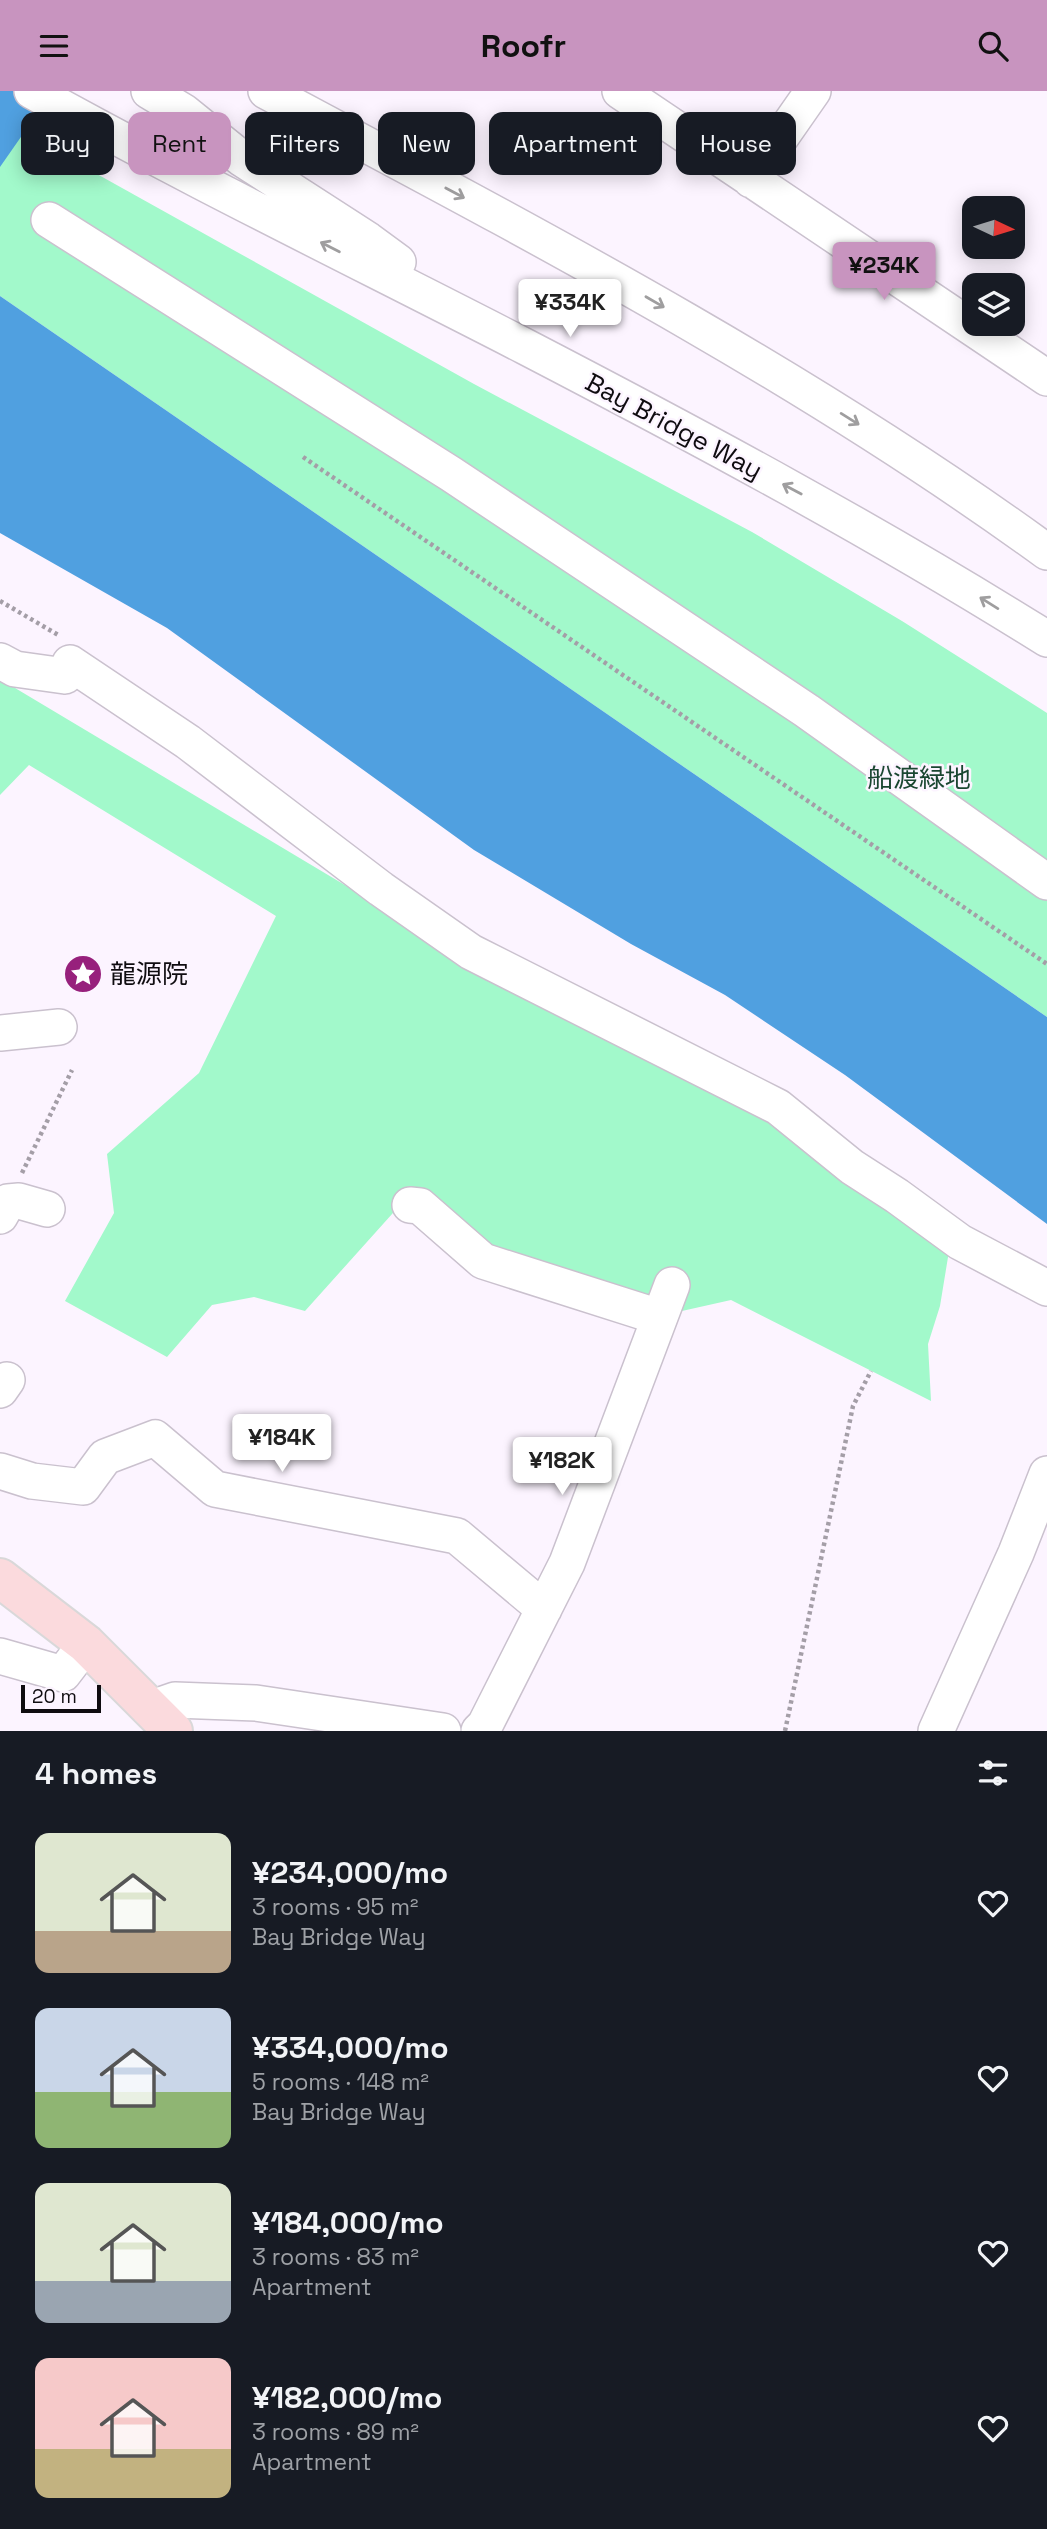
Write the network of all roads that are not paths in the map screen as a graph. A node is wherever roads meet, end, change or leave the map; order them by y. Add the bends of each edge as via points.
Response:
1 (149, 91) edge
2 (265, 91) edge
3 (620, 91) edge
4 (813, 91) edge
5 (44, 98) edge
6 (751, 180) junction
7 (49, 220) dead end
8 (479, 323) junction
9 (1047, 378) edge
10 (1047, 552) edge
11 (1047, 639) edge
12 (0, 661) edge
13 (1047, 882) edge
14 (59, 1027) dead end
15 (0, 1033) edge
16 (410, 1205) dead end
17 (4, 1209) edge
18 (47, 1209) dead end
19 (672, 1285) dead end
20 (1047, 1288) edge
21 (659, 1317) junction
22 (0, 1471) edge
23 (1047, 1474) edge
24 (0, 1578) edge
25 (544, 1609) junction
26 (86, 1644) junction
27 (0, 1656) edge
28 (161, 1720) edge
29 (443, 1731) edge
30 (479, 1731) edge
31 (936, 1731) edge

1 - 8 street via 184,112 241,158 368,240
2 -> 10 street via 753,359
3 - 6 street
4 - 6 street
8 -> 5 street, Bay Bridge Way
6 - 9 street
7 - 13 street via 485,497 807,711
11 -> 8 street, Bay Bridge Way via 799,492
12 - 20 street via 15,669 65,675 70,663 188,743 381,890 471,951 778,1107 852,1167 960,1242
14 - 15 street
16 - 21 street via 420,1206 483,1261
17 - 18 street via 19,1201
19 - 21 street
21 - 25 street via 567,1563
22 - 25 street via 32,1481 83,1487 105,1457 155,1438 215,1489 457,1536
23 - 31 street
24 - 26 main road
25 - 30 street
26 - 27 street via 64,1674
26 - 28 main road
28 - 29 street via 175,1700 256,1703

